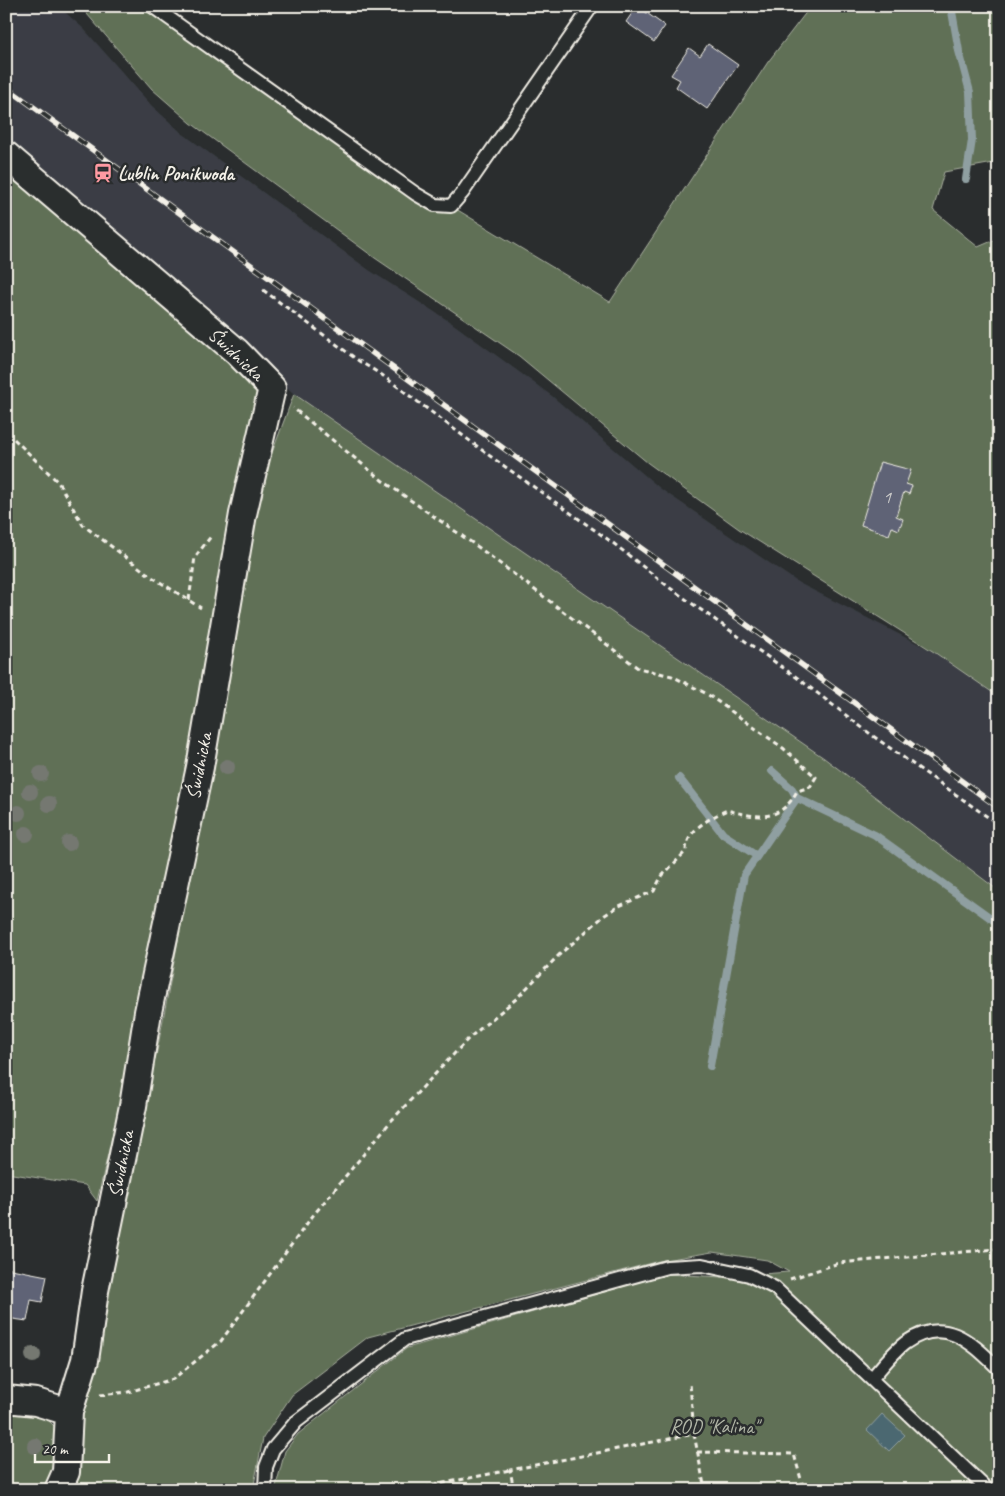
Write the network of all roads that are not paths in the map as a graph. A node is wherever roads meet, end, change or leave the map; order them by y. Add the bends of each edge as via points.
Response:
1 (152, 6) edge
2 (592, 6) edge
3 (6, 155) edge
4 (999, 1369) edge
5 (871, 1380) junction
6 (6, 1399) edge
7 (69, 1410) junction
8 (58, 1490) edge
9 (265, 1490) edge
10 (988, 1490) edge

1 - 2 lane via 416,194 435,205 450,206 471,181
3 - 7 street, Świdnicka via 237,352 272,388 243,514 200,767 148,1012 85,1360
4 - 5 lane via 972,1343 950,1331 928,1332 905,1343
5 - 9 lane via 775,1288 749,1274 702,1265 666,1267 405,1340 296,1422 273,1449 266,1466
5 - 10 lane
6 - 7 street
7 - 8 street, Świdnicka via 66,1472

